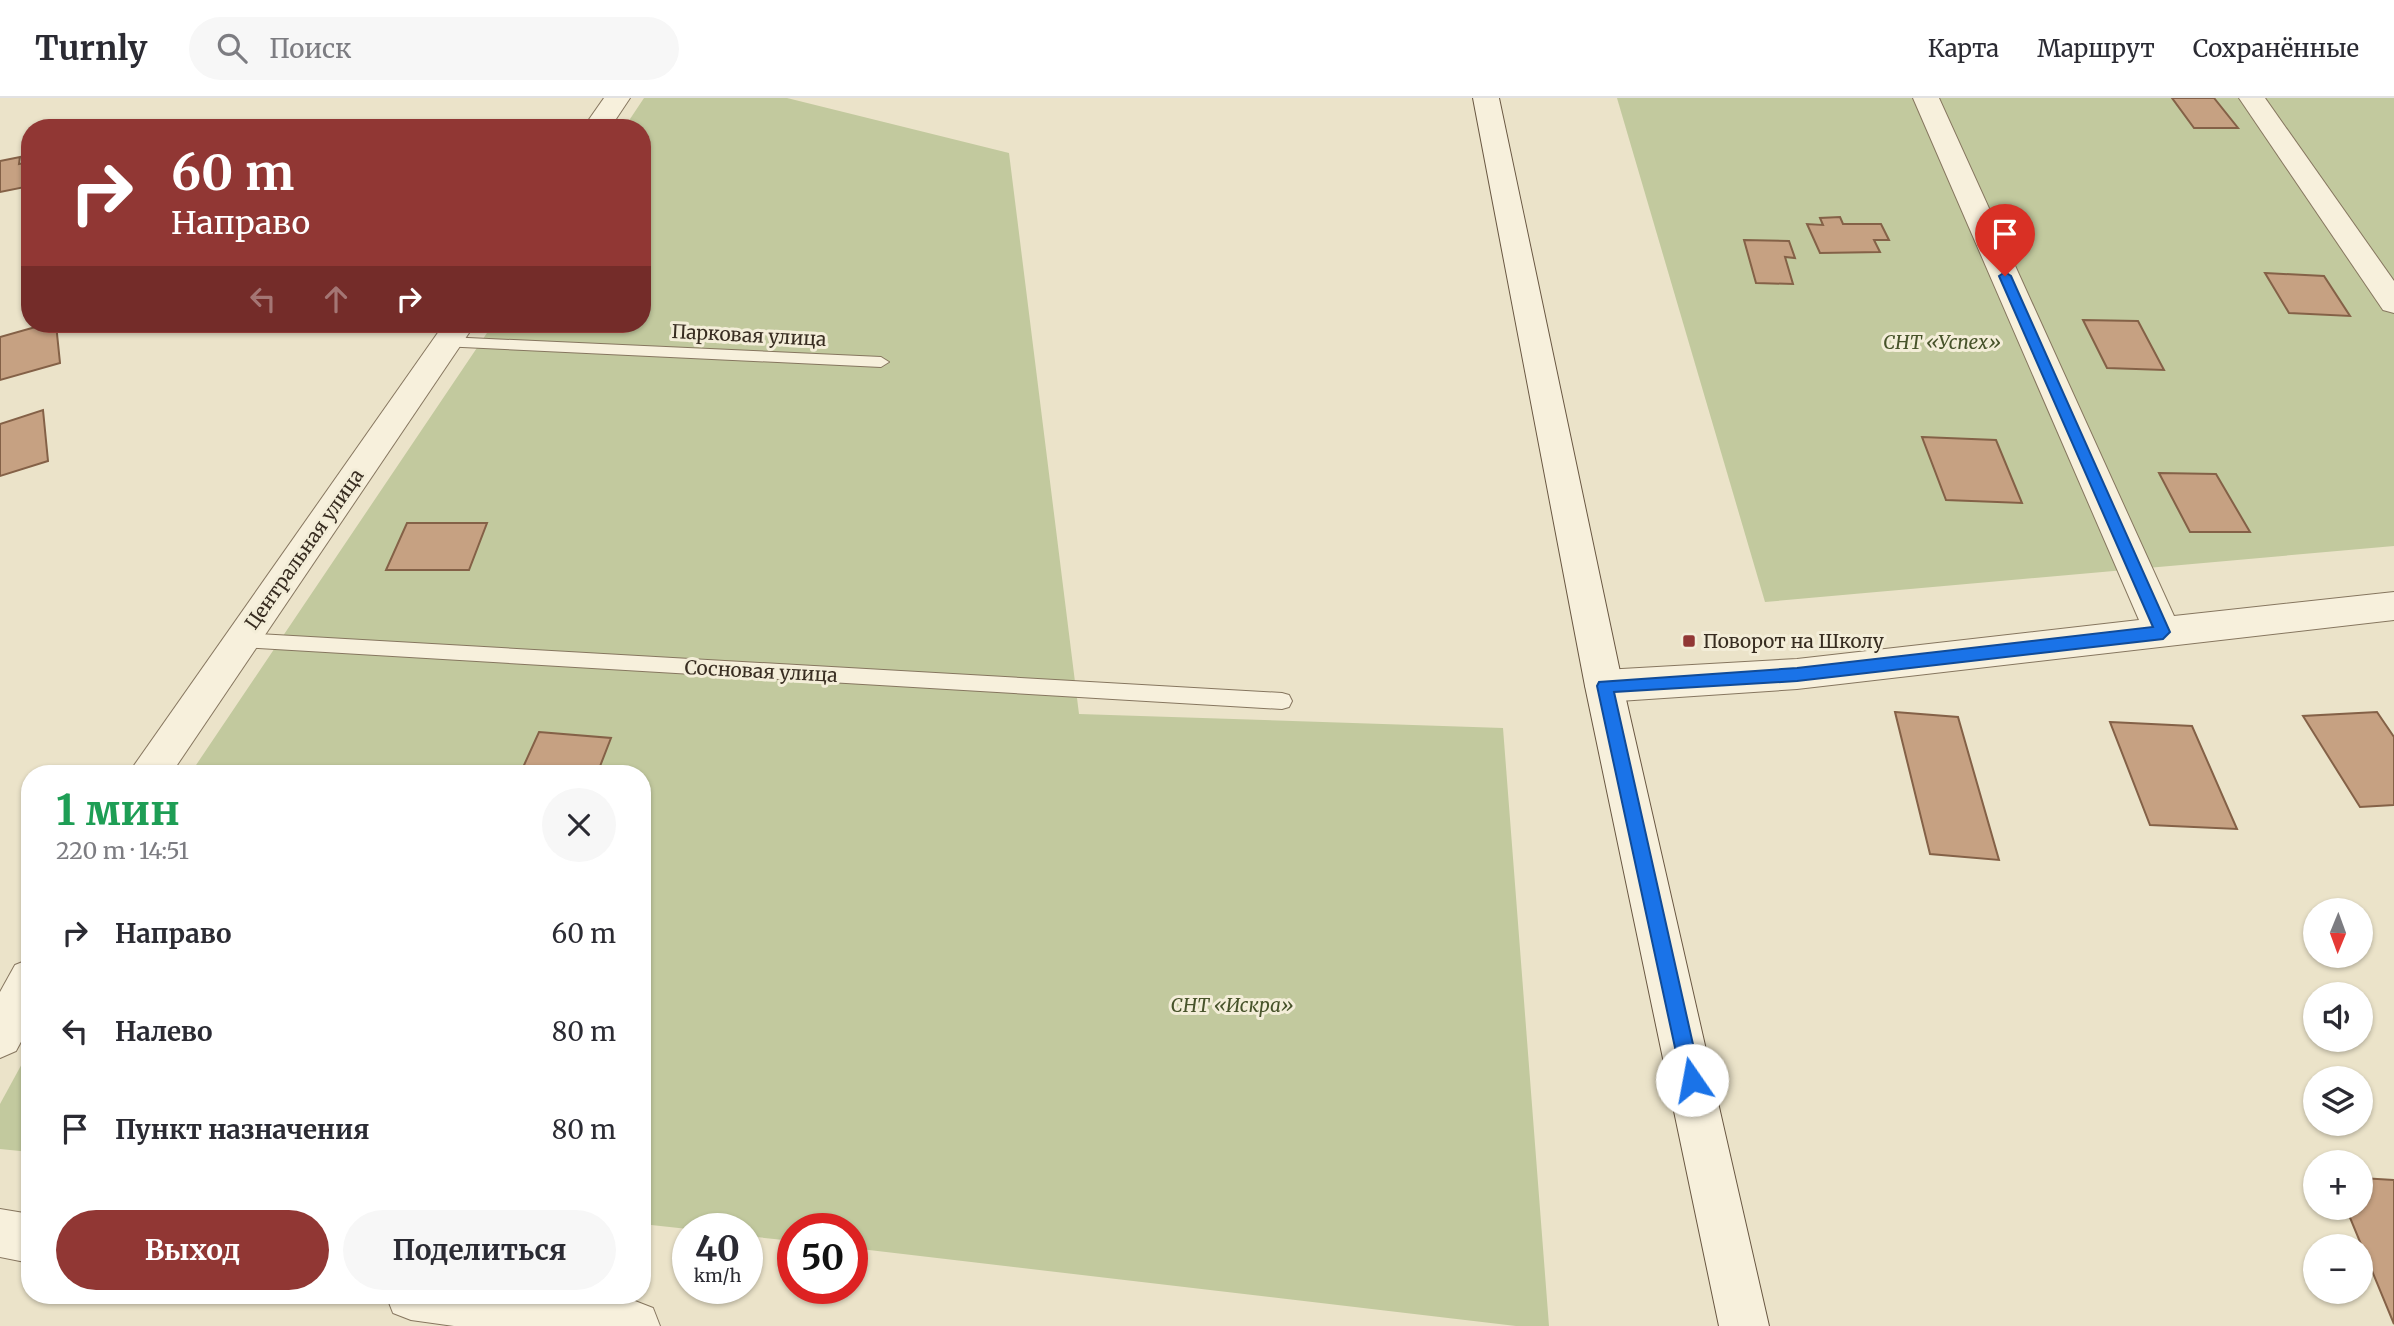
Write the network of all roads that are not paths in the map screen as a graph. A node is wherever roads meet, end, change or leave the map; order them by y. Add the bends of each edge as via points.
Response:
1 (617, 98) edge
2 (1486, 98) edge
3 (1926, 98) edge
4 (2252, 98) edge
5 (602, 119) edge
6 (2394, 303) edge
7 (454, 333) edge
8 (881, 362) dead end
9 (2394, 606) edge
10 (2163, 632) junction
11 (241, 640) junction
12 (1604, 686) junction
13 (1282, 701) dead end
14 (154, 765) edge
15 (21, 997) edge
16 (0, 1036) edge
17 (0, 1233) edge
18 (21, 1237) edge
19 (476, 1304) edge
20 (635, 1326) edge
21 (1744, 1326) edge

1 - 5 street
2 - 12 street
3 - 10 street
4 - 6 street
7 - 8 lane, Парковая улица
7 - 11 street, Центральная улица
9 - 10 street
10 - 12 street via 1797,674
11 - 13 lane, Сосновая улица
11 - 14 street, Центральная улица
12 - 21 street
15 - 16 street
17 - 18 street
19 - 20 street

